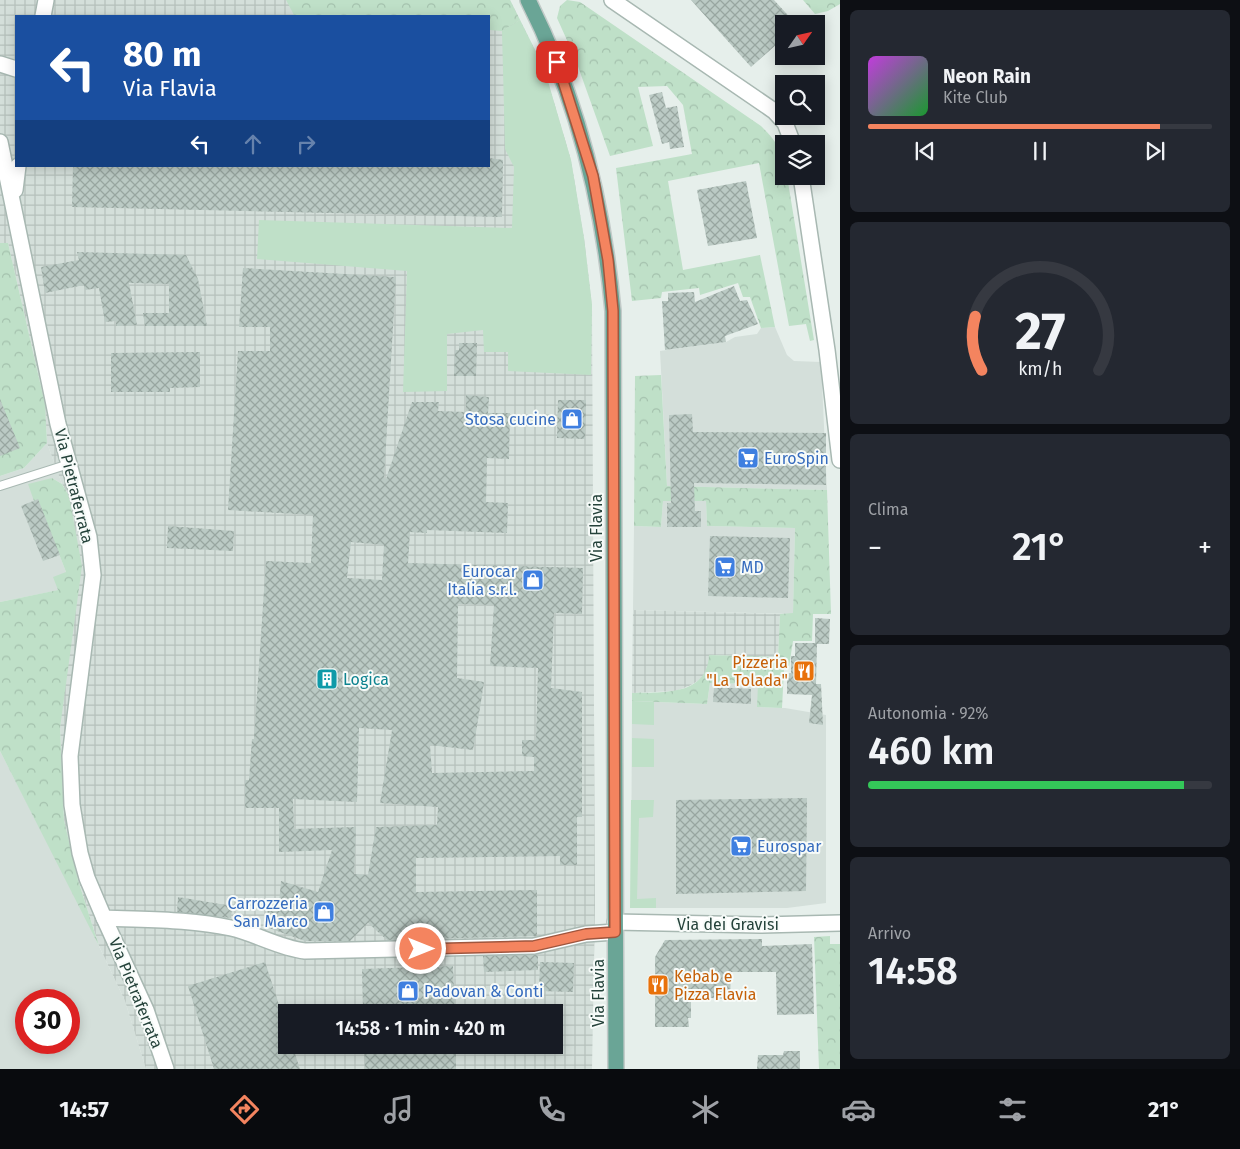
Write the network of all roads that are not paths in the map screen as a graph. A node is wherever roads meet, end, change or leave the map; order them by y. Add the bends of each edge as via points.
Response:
1 (46, 0) edge
2 (528, 0) edge
3 (612, 0) edge
4 (43, 15) edge
5 (0, 64) edge
6 (15, 69) edge
7 (790, 135) edge
8 (0, 142) edge
9 (18, 167) edge
10 (802, 185) edge
11 (14, 201) junction
12 (840, 460) edge
13 (69, 464) junction
14 (0, 486) edge
15 (104, 918) junction
16 (840, 923) edge
17 (615, 927) junction
18 (166, 1069) edge
19 (616, 1069) edge

1 - 4 street
2 - 17 main road, Via Flavia via 557,62 593,176 608,260 613,311
3 - 7 street via 774,111 785,122
5 - 6 street
8 - 11 street, Via Pietraferrata
9 - 11 street
10 - 12 street
11 - 13 street, Via Pietraferrata via 58,424
13 - 14 lane
13 - 15 street, Via Pietraferrata via 89,537 93,576 70,756 72,805 87,878
15 - 17 street, Via Pietraferrata via 203,923 254,933 287,948 305,951 534,946
15 - 18 street, Via Pietraferrata via 146,1010
16 - 17 street, Via dei Gravisi
17 - 19 main road, Via Flavia

